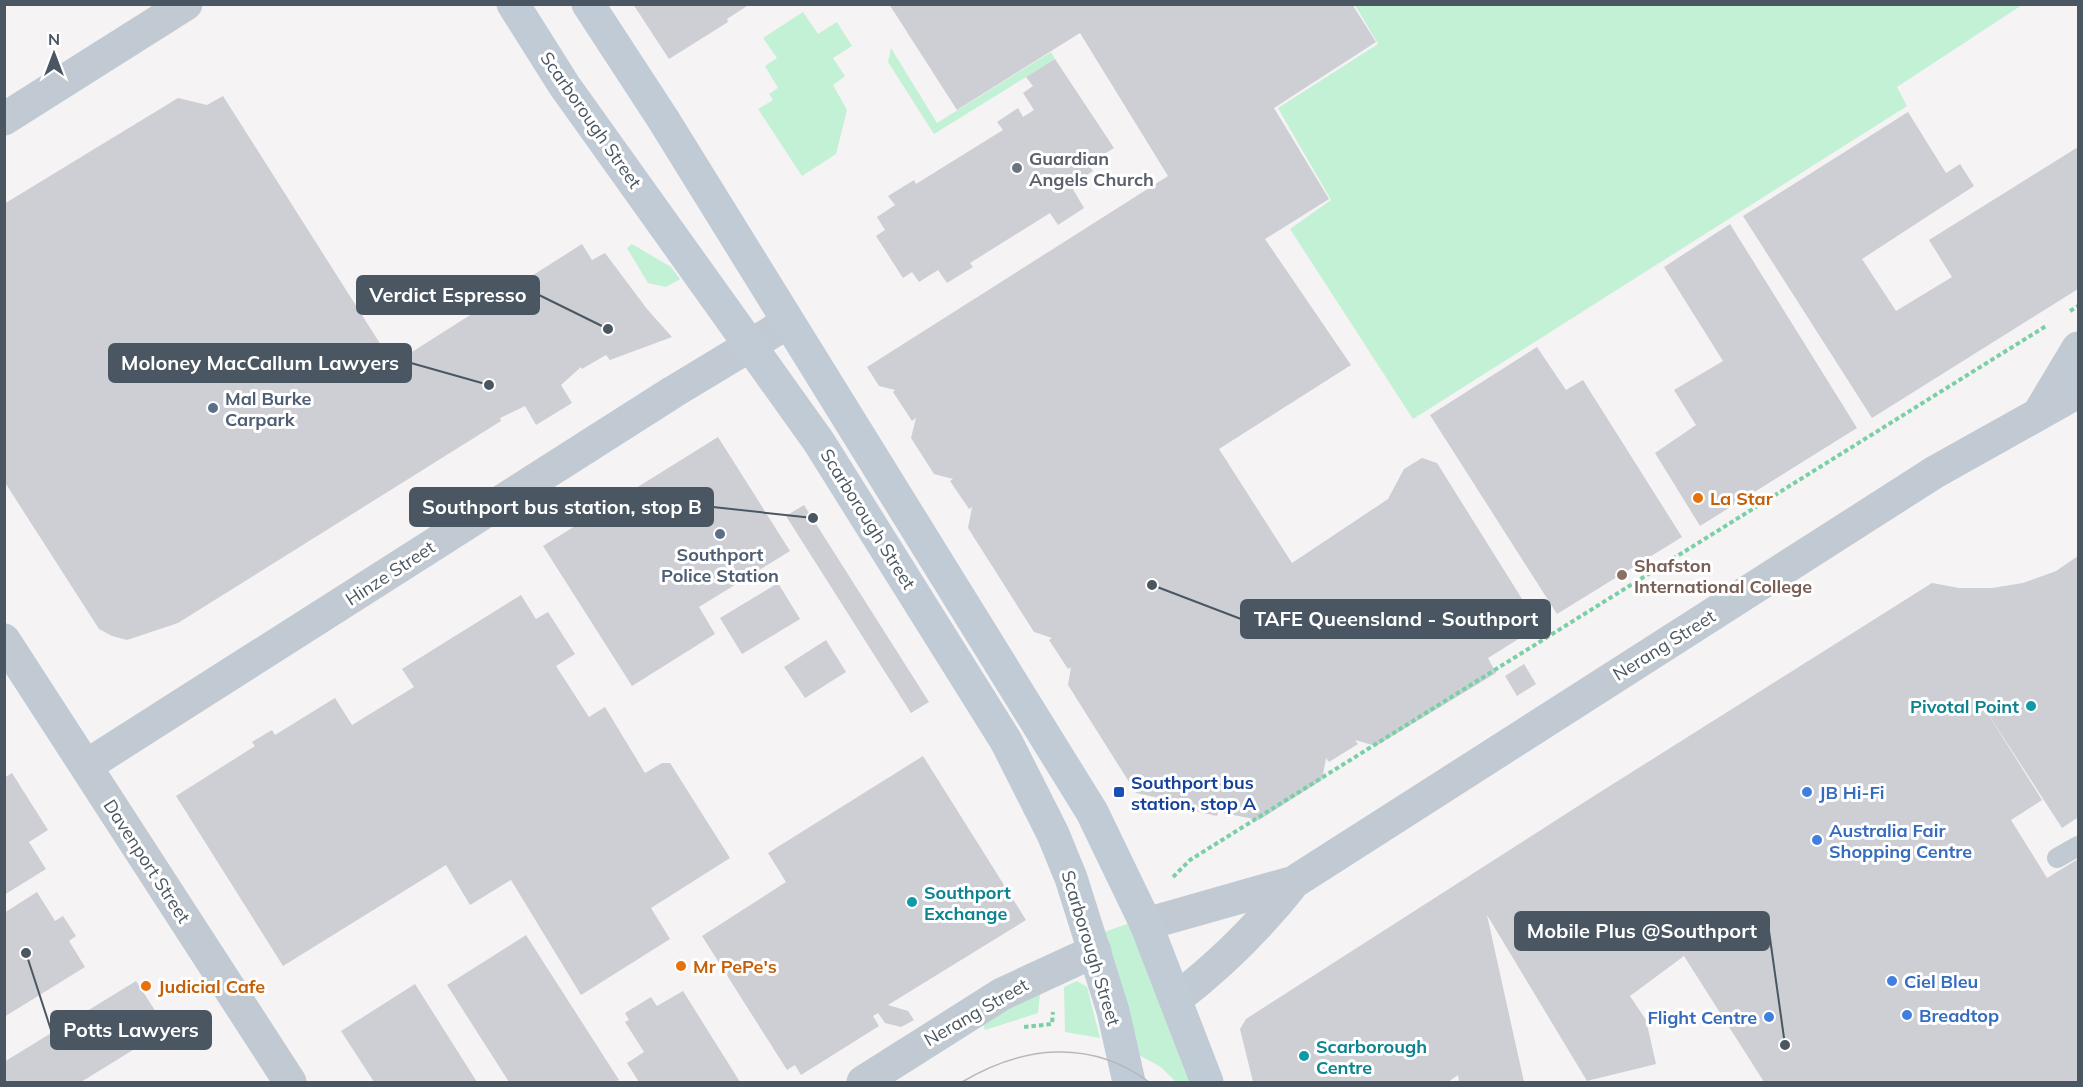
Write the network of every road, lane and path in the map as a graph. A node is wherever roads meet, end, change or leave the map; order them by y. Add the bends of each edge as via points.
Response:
1 (186, 4) edge
2 (513, 4) edge
3 (588, 4) edge
4 (4, 119) edge
5 (2079, 306) edge
6 (2068, 312) dead end
7 (787, 324) junction
8 (2048, 325) dead end
9 (749, 346) junction
10 (2079, 348) edge
11 (2079, 392) edge
12 (2038, 414) junction
13 (4, 640) edge
14 (86, 766) junction
15 (2079, 846) edge
16 (2057, 858) dead end
17 (1294, 882) junction
18 (1141, 912) junction
19 (1095, 951) junction
20 (1176, 999) junction
21 (290, 1083) edge
22 (863, 1083) edge
23 (1129, 1083) edge
24 (1207, 1083) edge

1 - 4 street
2 - 9 main road, Scarborough Street via 564,84
3 - 7 main road, Scarborough Street
5 - 6 path
7 - 9 street, Hinze Street
7 - 18 main road, Scarborough Street via 1060,759 1108,843
8 - 18 path via 1190,860
9 - 14 street, Hinze Street
9 - 19 main road, Scarborough Street via 819,442 1006,741 1053,834
10 - 12 street, Nerang Street
11 - 12 street, Nerang Street
12 - 17 street, Nerang Street via 1935,472
13 - 14 street, Davenport Street
14 - 21 street, Davenport Street
15 - 16 lane
17 - 18 street, Nerang Street
17 - 20 street, Nerang Street via 1233,952
18 - 20 main road, Scarborough Street
19 - 22 street, Nerang Street via 1002,994
19 - 23 main road, Scarborough Street
20 - 24 main road, Scarborough Street

